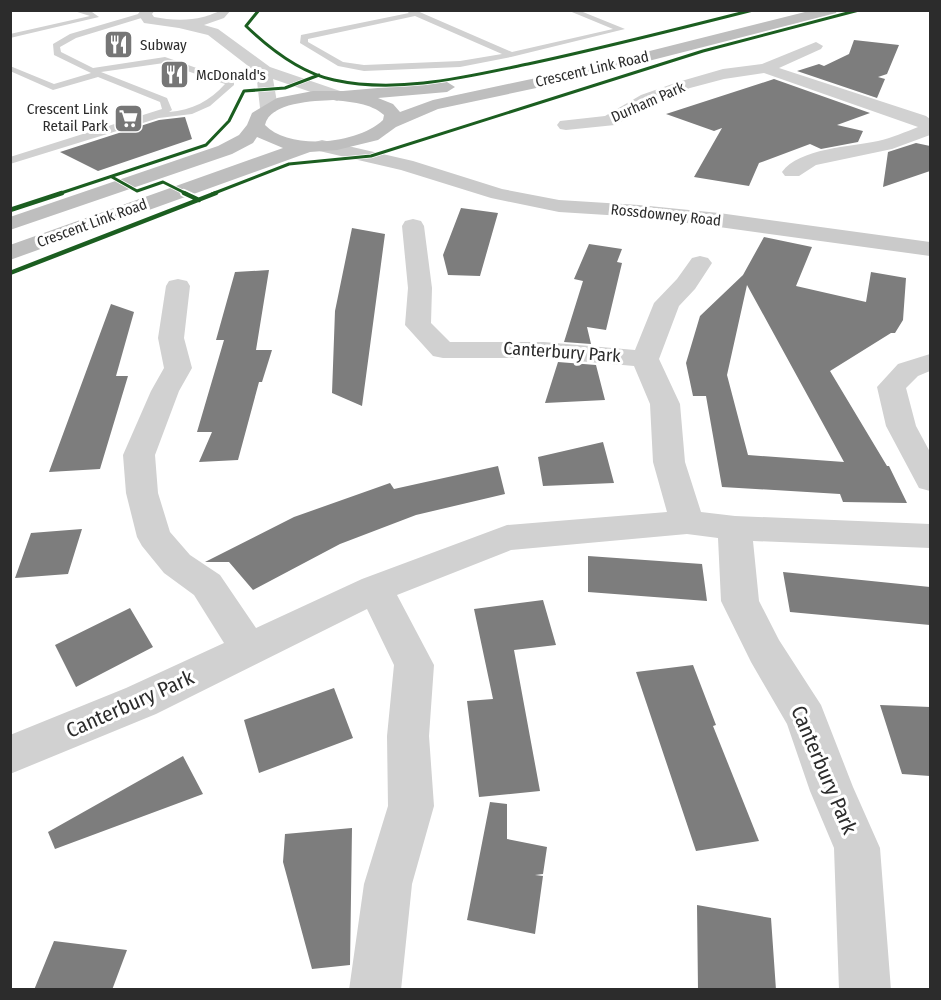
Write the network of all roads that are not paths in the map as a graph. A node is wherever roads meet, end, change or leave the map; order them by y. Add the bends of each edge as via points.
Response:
1 (74, 10) edge
2 (570, 10) edge
3 (777, 10) edge
4 (831, 10) edge
5 (412, 12) edge
6 (64, 13) dead end
7 (149, 14) edge
8 (222, 17) edge
9 (99, 29) junction
10 (10, 36) edge
11 (816, 46) dead end
12 (511, 55) junction
13 (10, 68) edge
14 (765, 68) junction
15 (264, 70) junction
16 (96, 72) junction
17 (341, 96) junction
18 (269, 108) junction
19 (158, 115) junction
20 (928, 123) edge
21 (566, 125) dead end
22 (256, 126) junction
23 (386, 128) junction
24 (316, 146) junction
25 (10, 160) edge
26 (406, 165) junction
27 (792, 172) dead end
28 (10, 224) edge
29 (413, 226) dead end
30 (930, 249) edge
31 (10, 253) edge
32 (700, 262) dead end
33 (178, 286) dead end
34 (645, 359) junction
35 (930, 362) edge
36 (930, 480) edge
37 (687, 522) junction
38 (735, 528) junction
39 (930, 537) edge
40 (375, 589) junction
41 (248, 649) junction
42 (10, 755) edge
43 (375, 990) edge
44 (865, 990) edge

1 - 6 lane
1 - 10 lane via 95,17
2 - 12 lane via 621,29
3 - 17 highway, Crescent Link Road via 586,60 467,85
4 - 23 highway, Crescent Link Road via 574,75 433,105
5 - 12 lane
5 - 12 lane via 406,17 304,37 304,43 341,64 364,68 460,64
7 - 8 street via 181,24
7 - 9 lane
7 - 9 lane
8 - 15 street
9 - 16 lane via 73,36 56,46 57,53
11 - 14 street, Durham Park
13 - 16 lane via 53,87
14 - 20 street, Durham Park
14 - 21 street, Durham Park via 684,85 647,99 609,121
15 - 17 street
15 - 18 street
16 - 19 lane via 164,100 167,110
16 - 19 lane via 165,60 231,83 198,110 177,116
17 - 18 highway, Crescent Link Road via 298,99
17 - 23 highway, Crescent Link Road via 381,104 392,115
18 - 22 highway, Crescent Link Road via 258,117
19 - 25 lane
20 - 27 street via 885,145 810,160
22 - 24 highway, Crescent Link Road via 272,139
22 - 28 highway, Crescent Link Road via 246,139 225,150
23 - 24 highway, Crescent Link Road via 358,141
23 - 26 street via 391,150
24 - 26 street, Rossdowney Road
24 - 31 highway, Crescent Link Road via 194,185
26 - 30 street, Rossdowney Road via 498,194 559,206 719,220
29 - 34 street, Canterbury Park via 420,288 418,325 443,350 576,350
32 - 34 street via 667,303
33 - 41 street via 171,338 178,368 139,455 142,493 154,537 177,564 207,585
34 - 37 street, Canterbury Park via 665,404 669,462
35 - 36 street via 908,370 891,387 901,426
37 - 38 street, Canterbury Park
37 - 40 street, Canterbury Park via 507,538
38 - 39 street, Canterbury Park
38 - 44 street, Canterbury Park via 740,601 806,718 857,848
40 - 41 street, Canterbury Park
40 - 43 street via 414,665 408,736 411,806 388,884
41 - 42 street, Canterbury Park via 141,701

